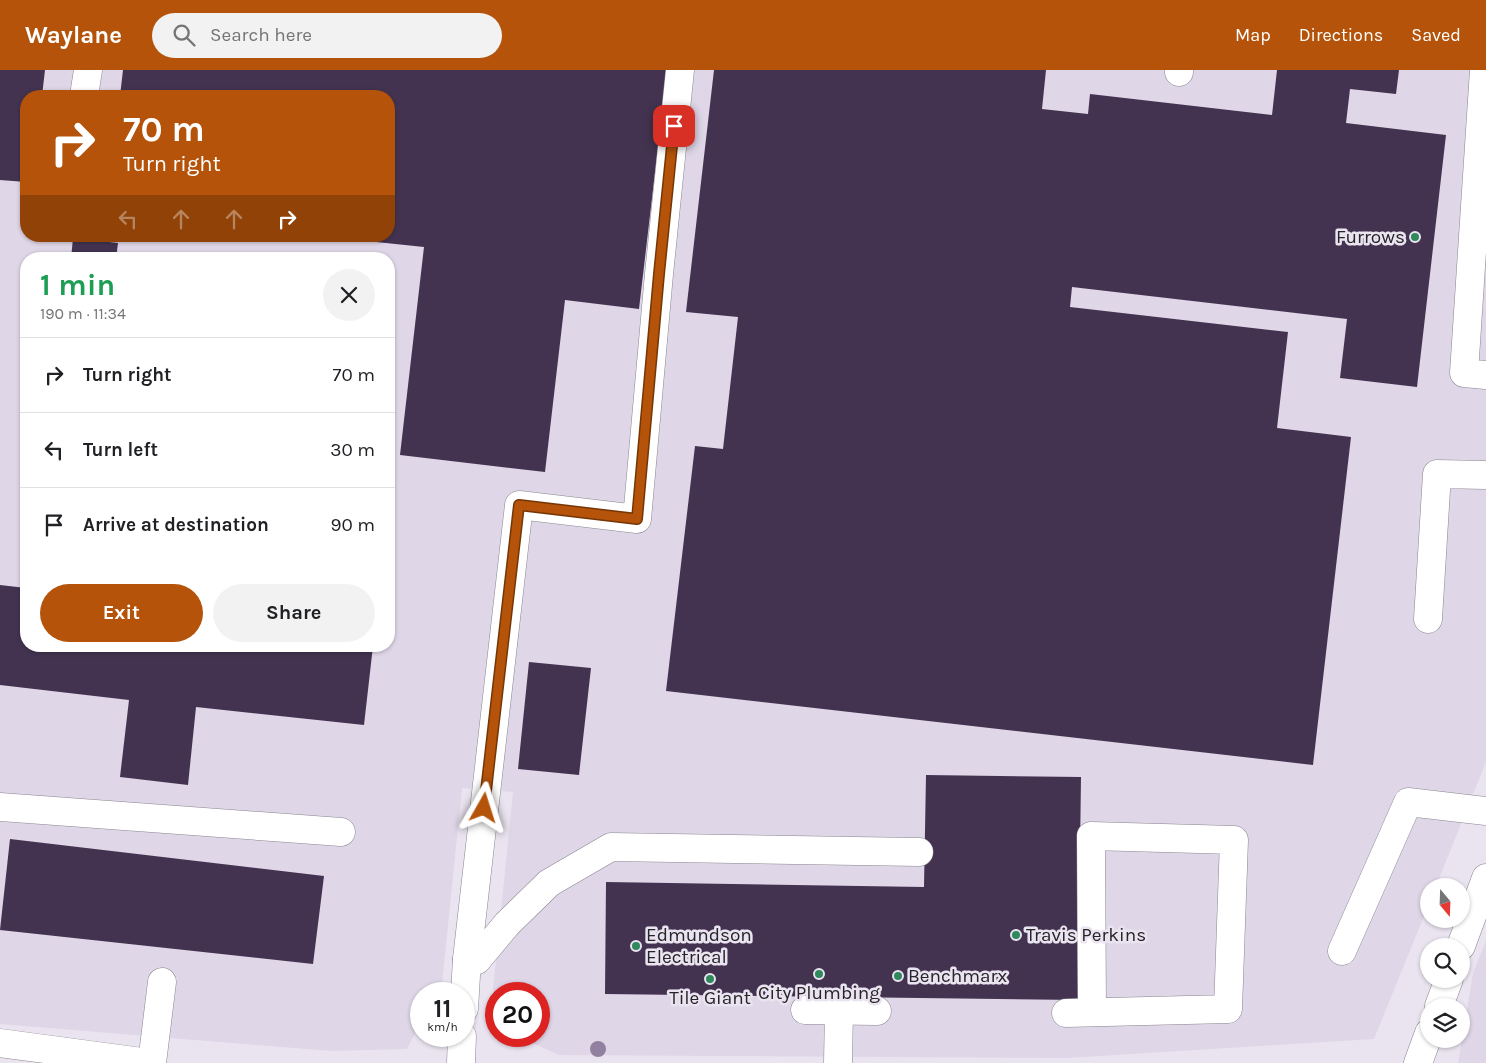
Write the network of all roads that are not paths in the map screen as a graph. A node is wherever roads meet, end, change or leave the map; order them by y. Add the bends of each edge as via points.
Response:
1 (88, 70) edge
2 (680, 70) edge
3 (1484, 70) edge
4 (85, 90) edge
5 (1475, 374) edge
6 (1486, 475) edge
7 (1428, 619) dead end
8 (0, 807) edge
9 (1486, 811) edge
10 (341, 832) dead end
11 (919, 852) dead end
12 (1486, 878) edge
13 (1464, 938) edge
14 (1342, 951) dead end
15 (467, 959) junction
16 (162, 982) dead end
17 (466, 982) edge
18 (805, 1010) dead end
19 (839, 1010) junction
20 (877, 1010) dead end
21 (1079, 1013) joint
22 (0, 1043) edge
23 (462, 1047) edge
24 (1424, 1048) edge
25 (151, 1063) edge
26 (461, 1063) edge
27 (838, 1063) edge
28 (1418, 1063) edge

1 - 4 street
2 - 15 street via 637,519 519,505
3 - 5 street
6 - 7 street via 1437,474
8 - 10 street
9 - 14 street via 1408,802
11 - 15 street via 611,847 549,883 477,960
12 - 13 street
15 - 17 street
16 - 25 street
18 - 19 street
19 - 20 street
19 - 27 street
21 - 21 street via 1228,1009 1234,840 1091,836
22 - 25 street
23 - 26 street
24 - 28 street

